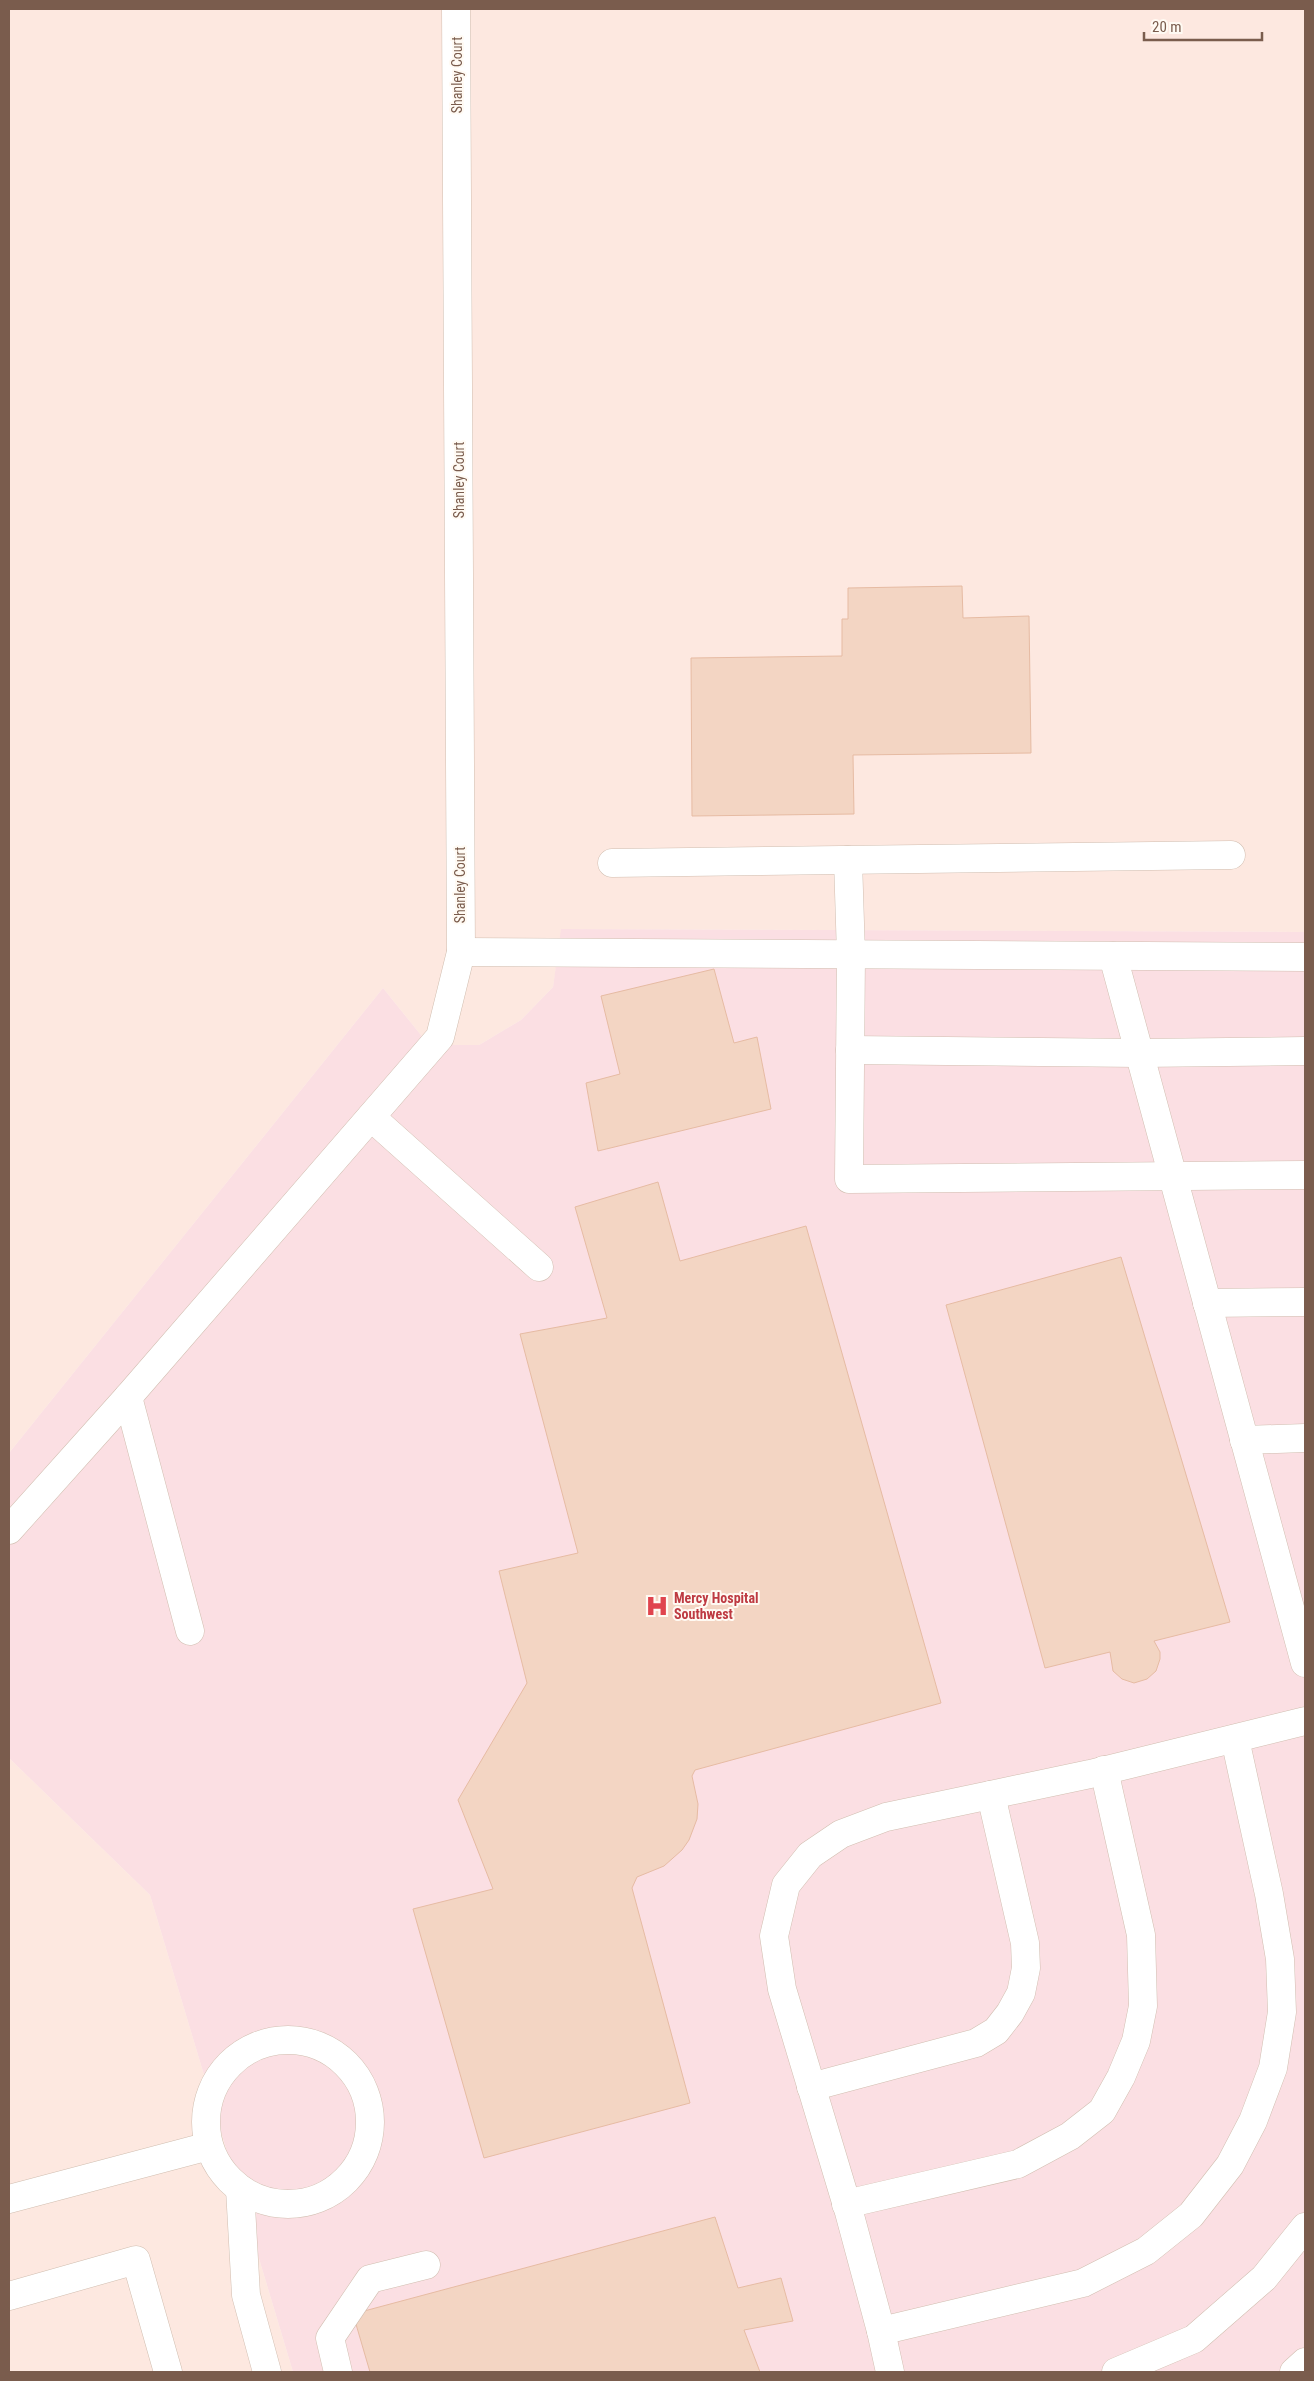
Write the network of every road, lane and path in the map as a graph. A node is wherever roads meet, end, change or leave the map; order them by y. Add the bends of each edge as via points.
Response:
1 (456, 9) edge
2 (1230, 855) dead end
3 (848, 860) junction
4 (612, 863) dead end
5 (461, 952) junction
6 (851, 955) junction
7 (1113, 956) junction
8 (1305, 957) edge
9 (850, 1050) junction
10 (1305, 1051) edge
11 (1140, 1053) junction
12 (371, 1117) junction
13 (1172, 1175) junction
14 (1305, 1175) edge
15 (539, 1267) dead end
16 (1305, 1302) edge
17 (1207, 1303) junction
18 (128, 1397) junction
19 (1305, 1438) edge
20 (1244, 1440) junction
21 (9, 1530) edge
22 (190, 1631) dead end
23 (1305, 1663) edge
24 (1305, 1721) edge
25 (1235, 1739) junction
26 (1104, 1770) junction
27 (991, 1795) junction
28 (811, 2087) junction
29 (209, 2146) junction
30 (240, 2189) junction
31 (9, 2200) edge
32 (846, 2204) junction
33 (1305, 2227) edge
34 (426, 2266) dead end
35 (9, 2296) edge
36 (881, 2331) junction
37 (168, 2372) edge
38 (267, 2372) edge
39 (338, 2372) edge
40 (890, 2372) edge
41 (1116, 2372) edge

1 - 5 street, Shanley Court
2 - 3 street
3 - 4 street
3 - 6 street
5 - 6 street
5 - 12 street, Shanley Court via 440,1037
6 - 7 street
6 - 9 street
7 - 8 street
7 - 11 street
9 - 11 street
9 - 13 street via 849,1179
10 - 11 street
11 - 13 street
12 - 15 street
12 - 18 street, Shanley Court
13 - 14 street
13 - 17 street
16 - 17 street
17 - 20 street
18 - 21 street, Shanley Court
18 - 22 street
19 - 20 street
20 - 23 street
24 - 25 street
25 - 26 street
25 - 36 street via 1269,1894 1280,1959 1282,2012 1273,2068 1253,2120 1230,2165 1191,2215 1146,2250 1082,2283
26 - 27 street
26 - 32 street via 1141,1935 1143,2006 1136,2041 1102,2111 1070,2136 1018,2164
27 - 28 street via 886,1817 841,1834 810,1855 786,1885 774,1936 782,1989
27 - 28 street via 1025,1943 1026,1968 1021,1992 1010,2013 996,2031 976,2043
28 - 32 street
29 - 30 street via 221,2171
29 - 30 street via 206,2119 211,2092 225,2068 246,2052 271,2042 298,2041 324,2048 346,2063 362,2085 370,2110 369,2137 360,2163 342,2184 319,2198 292,2204 265,2202
29 - 31 street
30 - 38 street via 246,2295
32 - 36 street
33 - 41 street via 1264,2278 1194,2339
34 - 39 street via 370,2279 330,2338
35 - 37 street via 136,2260
36 - 40 street

